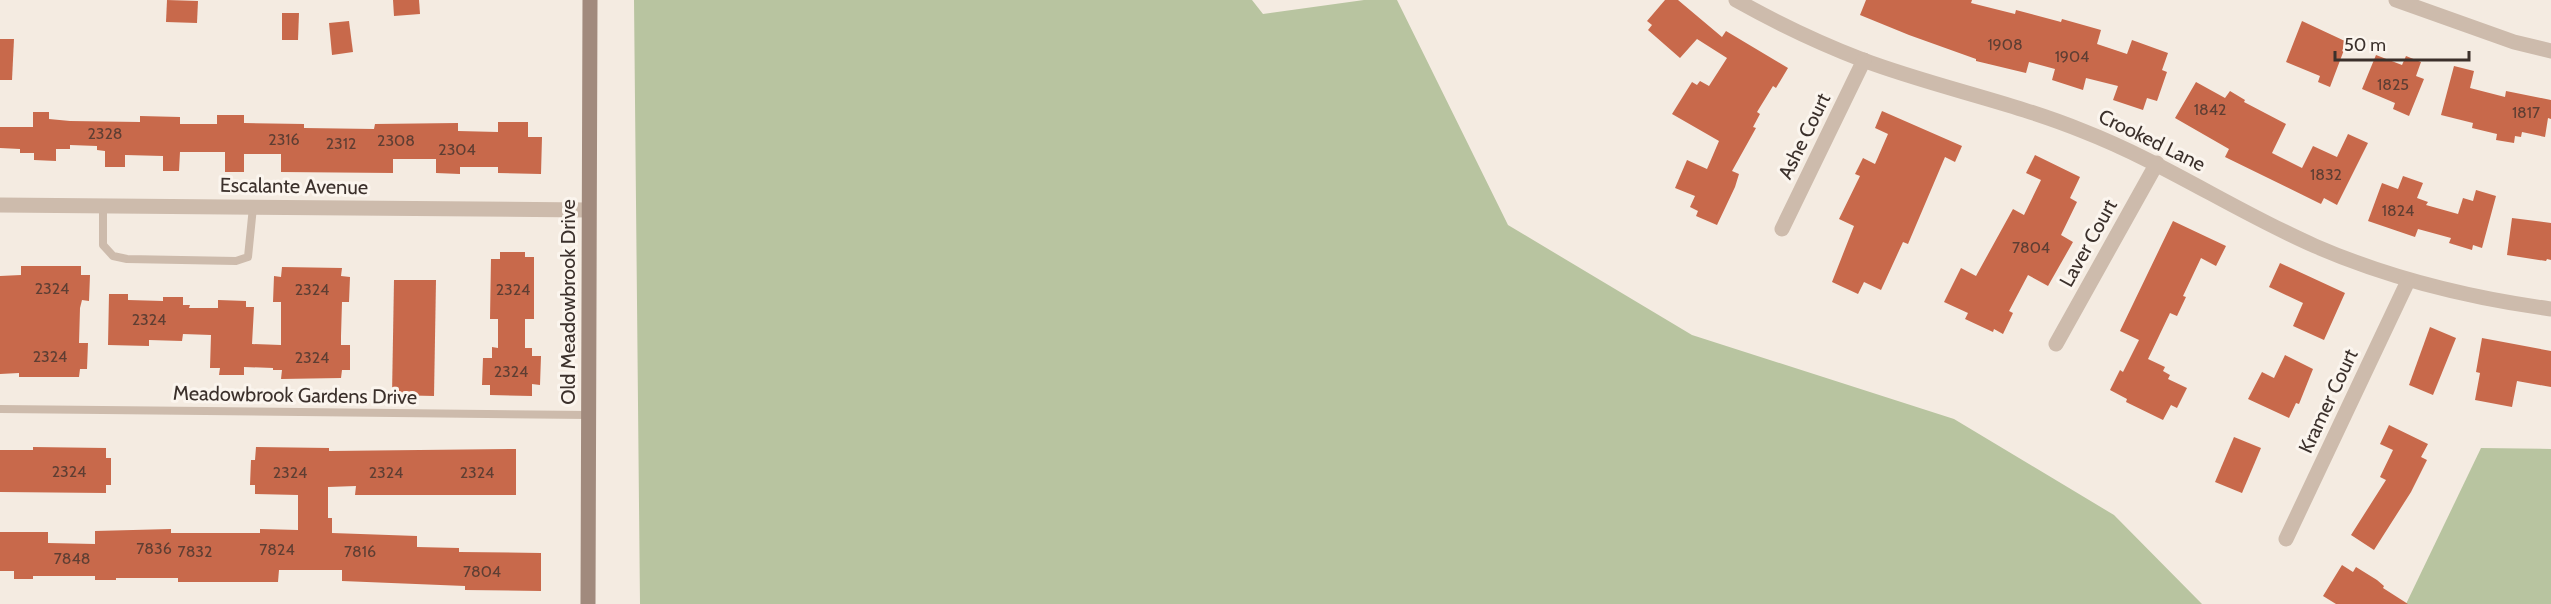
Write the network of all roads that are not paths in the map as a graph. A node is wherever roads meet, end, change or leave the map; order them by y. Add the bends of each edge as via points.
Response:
1 (590, 0) edge
2 (1736, 0) edge
3 (2396, 0) edge
4 (2551, 51) edge
5 (1864, 60) junction
6 (2157, 163) junction
7 (0, 204) edge
8 (103, 206) junction
9 (253, 207) junction
10 (588, 210) junction
11 (1782, 229) dead end
12 (2408, 281) junction
13 (2551, 309) edge
14 (2056, 344) dead end
15 (0, 409) edge
16 (589, 415) junction
17 (2286, 539) dead end
18 (588, 604) edge

1 - 10 main road, Old Meadowbrook Drive
2 - 5 street, Crooked Lane via 1789,30
3 - 4 street
5 - 6 street, Crooked Lane via 2073,126
5 - 11 street, Ashe Court
6 - 12 street, Crooked Lane via 2316,246
6 - 14 street, Laver Court
7 - 8 street, Escalante Avenue
8 - 9 street, Escalante Avenue
8 - 9 lane via 103,245 113,256 236,261 248,257
9 - 10 street, Escalante Avenue
10 - 16 main road, Old Meadowbrook Drive
12 - 13 street, Crooked Lane
12 - 17 street, Kramer Court
15 - 16 lane, Meadowbrook Gardens Drive
16 - 18 main road, Old Meadowbrook Drive

